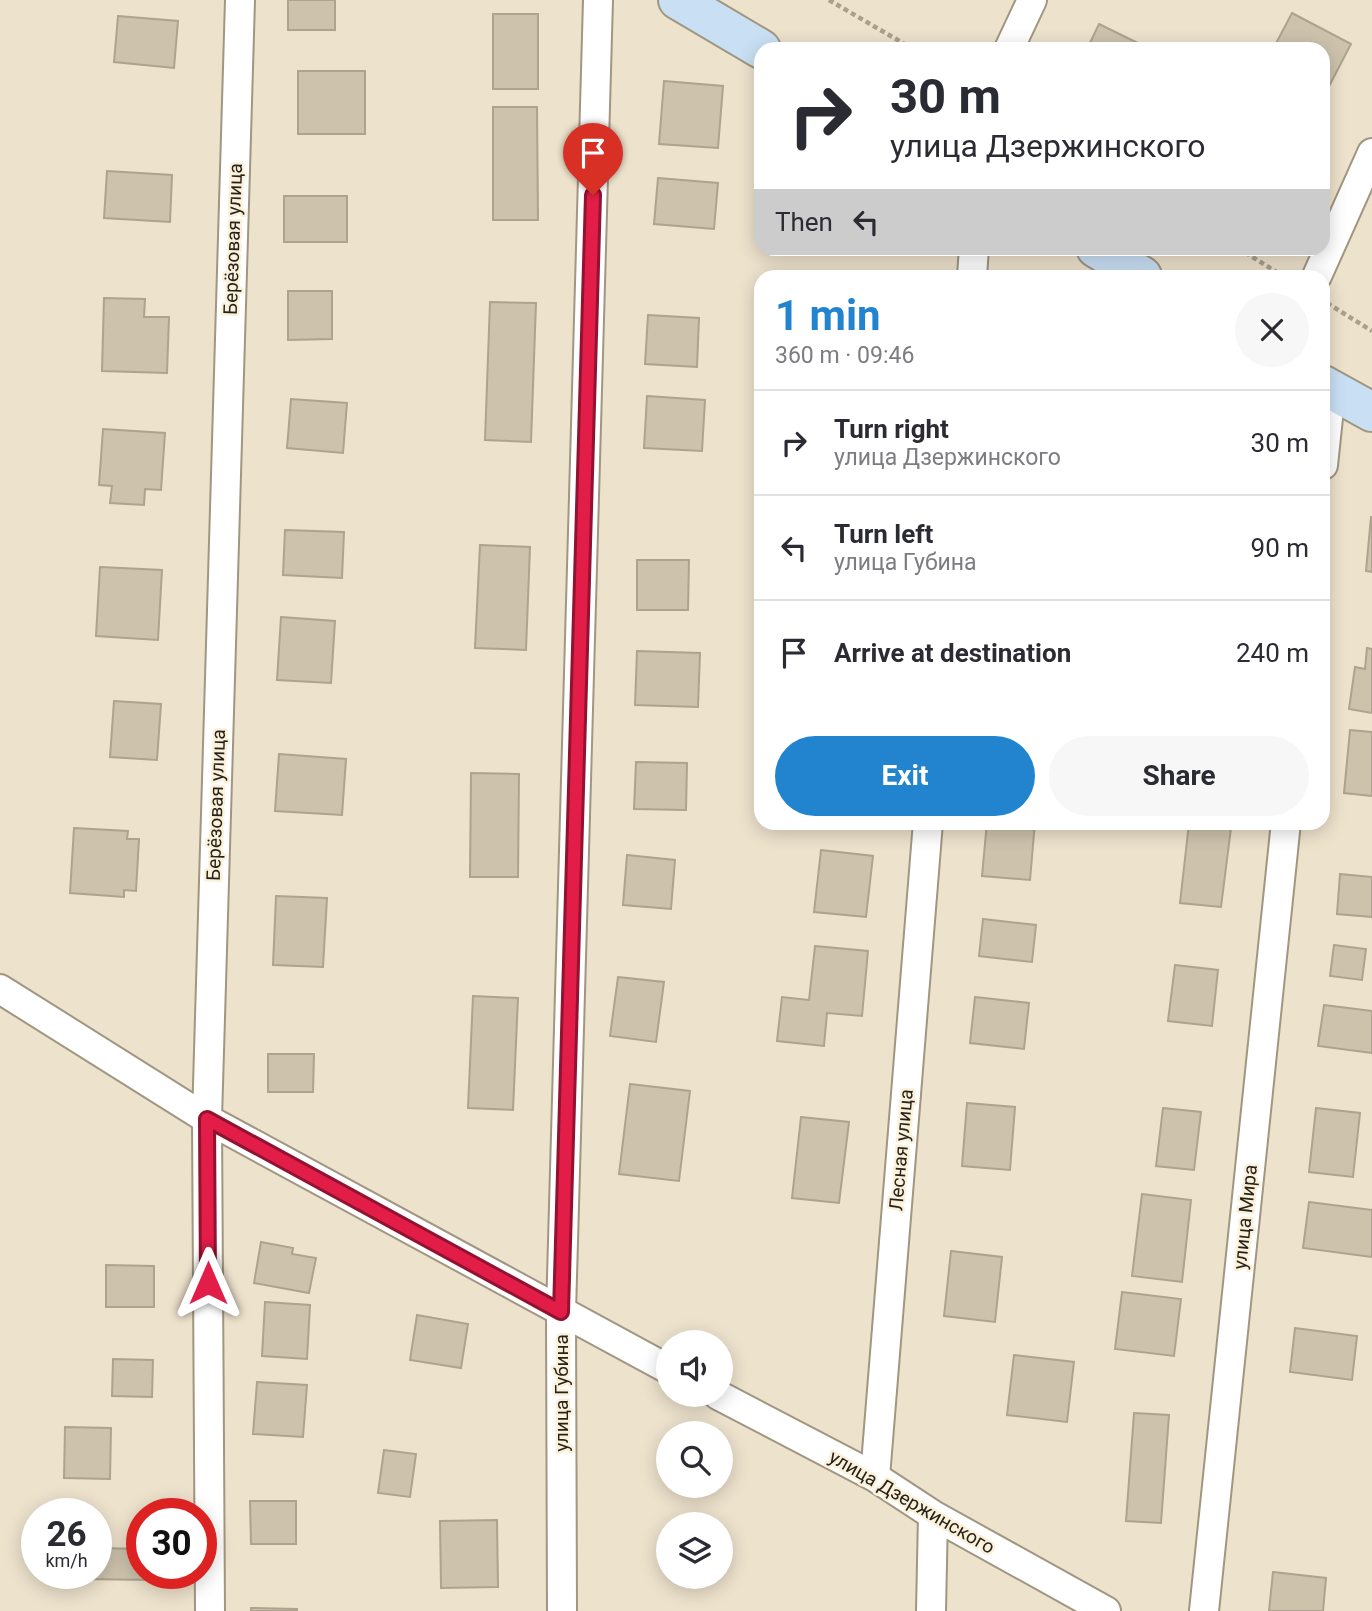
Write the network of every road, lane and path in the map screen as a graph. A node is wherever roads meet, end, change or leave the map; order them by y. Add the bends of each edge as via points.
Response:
1 (240, 0) edge
2 (598, 0) edge
3 (678, 0) edge
4 (830, 0) edge
5 (1032, 0) edge
6 (901, 42) edge
7 (1012, 42) edge
8 (754, 45) edge
9 (1372, 153) edge
10 (1330, 247) edge
11 (1109, 256) edge
12 (1251, 256) edge
13 (1132, 270) edge
14 (1273, 270) edge
15 (1330, 305) edge
16 (1372, 331) edge
17 (1330, 389) edge
18 (1372, 412) edge
19 (927, 830) edge
20 (1285, 830) edge
21 (0, 989) edge
22 (207, 1119) junction
23 (561, 1312) junction
24 (656, 1363) edge
25 (733, 1403) edge
26 (875, 1477) junction
27 (933, 1515) junction
28 (210, 1611) edge
29 (562, 1611) edge
30 (931, 1611) edge
31 (1106, 1611) edge
32 (1204, 1611) edge

1 - 22 street, Берёзовая улица
2 - 23 street, улица Губина
3 - 8 street
4 - 6 path
5 - 7 street
9 - 10 street
11 - 13 street
12 - 14 path
15 - 16 path
17 - 18 street
19 - 26 street, Лесная улица
20 - 32 street, улица Мира
21 - 22 street
22 - 23 street
22 - 28 street, Берёзовая улица
23 - 24 street
23 - 29 street, улица Губина
25 - 26 street, улица Дзержинского
26 - 27 street, улица Дзержинского
27 - 30 street
27 - 31 street, улица Дзержинского

